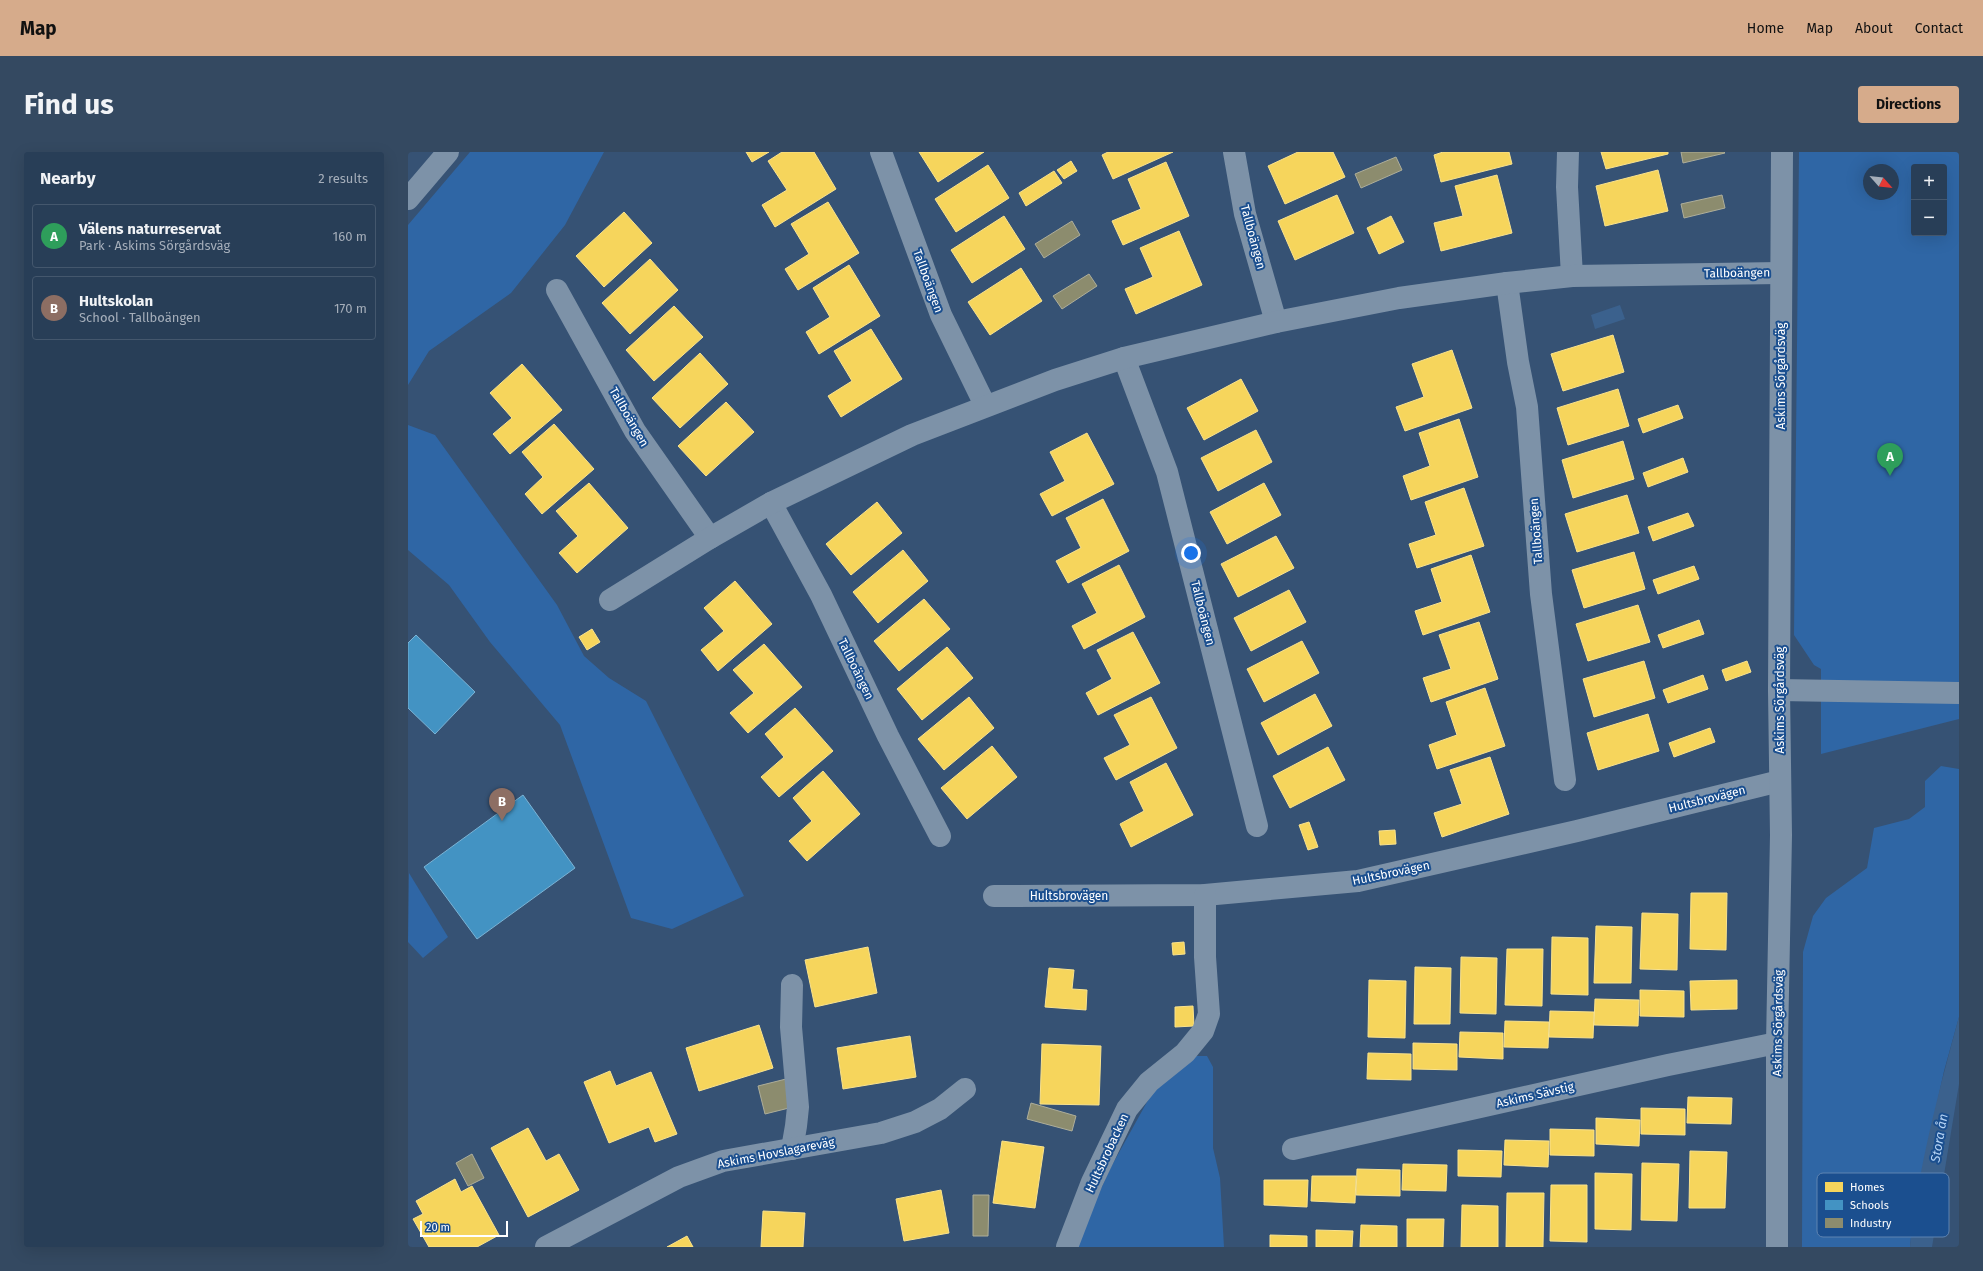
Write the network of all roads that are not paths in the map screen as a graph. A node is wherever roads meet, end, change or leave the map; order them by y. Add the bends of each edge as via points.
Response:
1 (448, 152) edge
2 (880, 152) edge
3 (1234, 152) edge
4 (1568, 152) edge
5 (1782, 152) edge
6 (408, 199) edge
7 (1781, 273) junction
8 (1572, 276) junction
9 (1507, 283) junction
10 (557, 290) dead end
11 (1276, 322) junction
12 (1124, 358) junction
13 (985, 406) junction
14 (771, 503) junction
15 (710, 538) junction
16 (610, 600) dead end
17 (1779, 690) junction
18 (1959, 693) edge
19 (1565, 780) dead end
20 (1780, 781) junction
21 (1257, 826) dead end
22 (940, 836) dead end
23 (1205, 895) junction
24 (994, 896) dead end
25 (792, 985) dead end
26 (1777, 1043) junction
27 (965, 1089) dead end
28 (792, 1149) junction
29 (1293, 1149) dead end
30 (546, 1247) edge
31 (1067, 1247) edge
32 (1777, 1247) edge

1 - 6 street
2 - 13 street, Tallboängen via 941,315
3 - 11 street, Tallboängen via 1245,214
4 - 8 street via 1567,187
5 - 7 street, Askims Sörgårdsväg
7 - 8 street, Tallboängen
7 - 17 street, Askims Sörgårdsväg
8 - 9 street, Tallboängen
9 - 11 street, Tallboängen via 1399,298
9 - 19 street, Tallboängen via 1527,407 1541,594
10 - 15 street, Tallboängen via 636,431
11 - 12 street, Tallboängen
12 - 13 street, Tallboängen
12 - 21 street, Tallboängen via 1166,472
13 - 14 street, Tallboängen via 912,435
14 - 15 street, Tallboängen
14 - 22 street, Tallboängen via 821,596 888,736
15 - 16 street, Tallboängen
17 - 18 street
17 - 20 street, Askims Sörgårdsväg
20 - 23 street, Hultsbrovägen via 1358,881
20 - 26 street, Askims Sörgårdsväg
23 - 24 street, Hultsbrovägen
23 - 31 street, Hultsbrobacken via 1205,957 1209,1014 1203,1031 1185,1053 1149,1082 1127,1109 1092,1182
25 - 28 street via 791,1027 798,1107
26 - 29 street, Askims Sävstig
26 - 32 street, Askims Sörgårdsväg
27 - 28 street, Askims Hovslagareväg via 940,1108 915,1122 881,1133
28 - 30 street, Askims Hovslagareväg via 723,1161 679,1177

